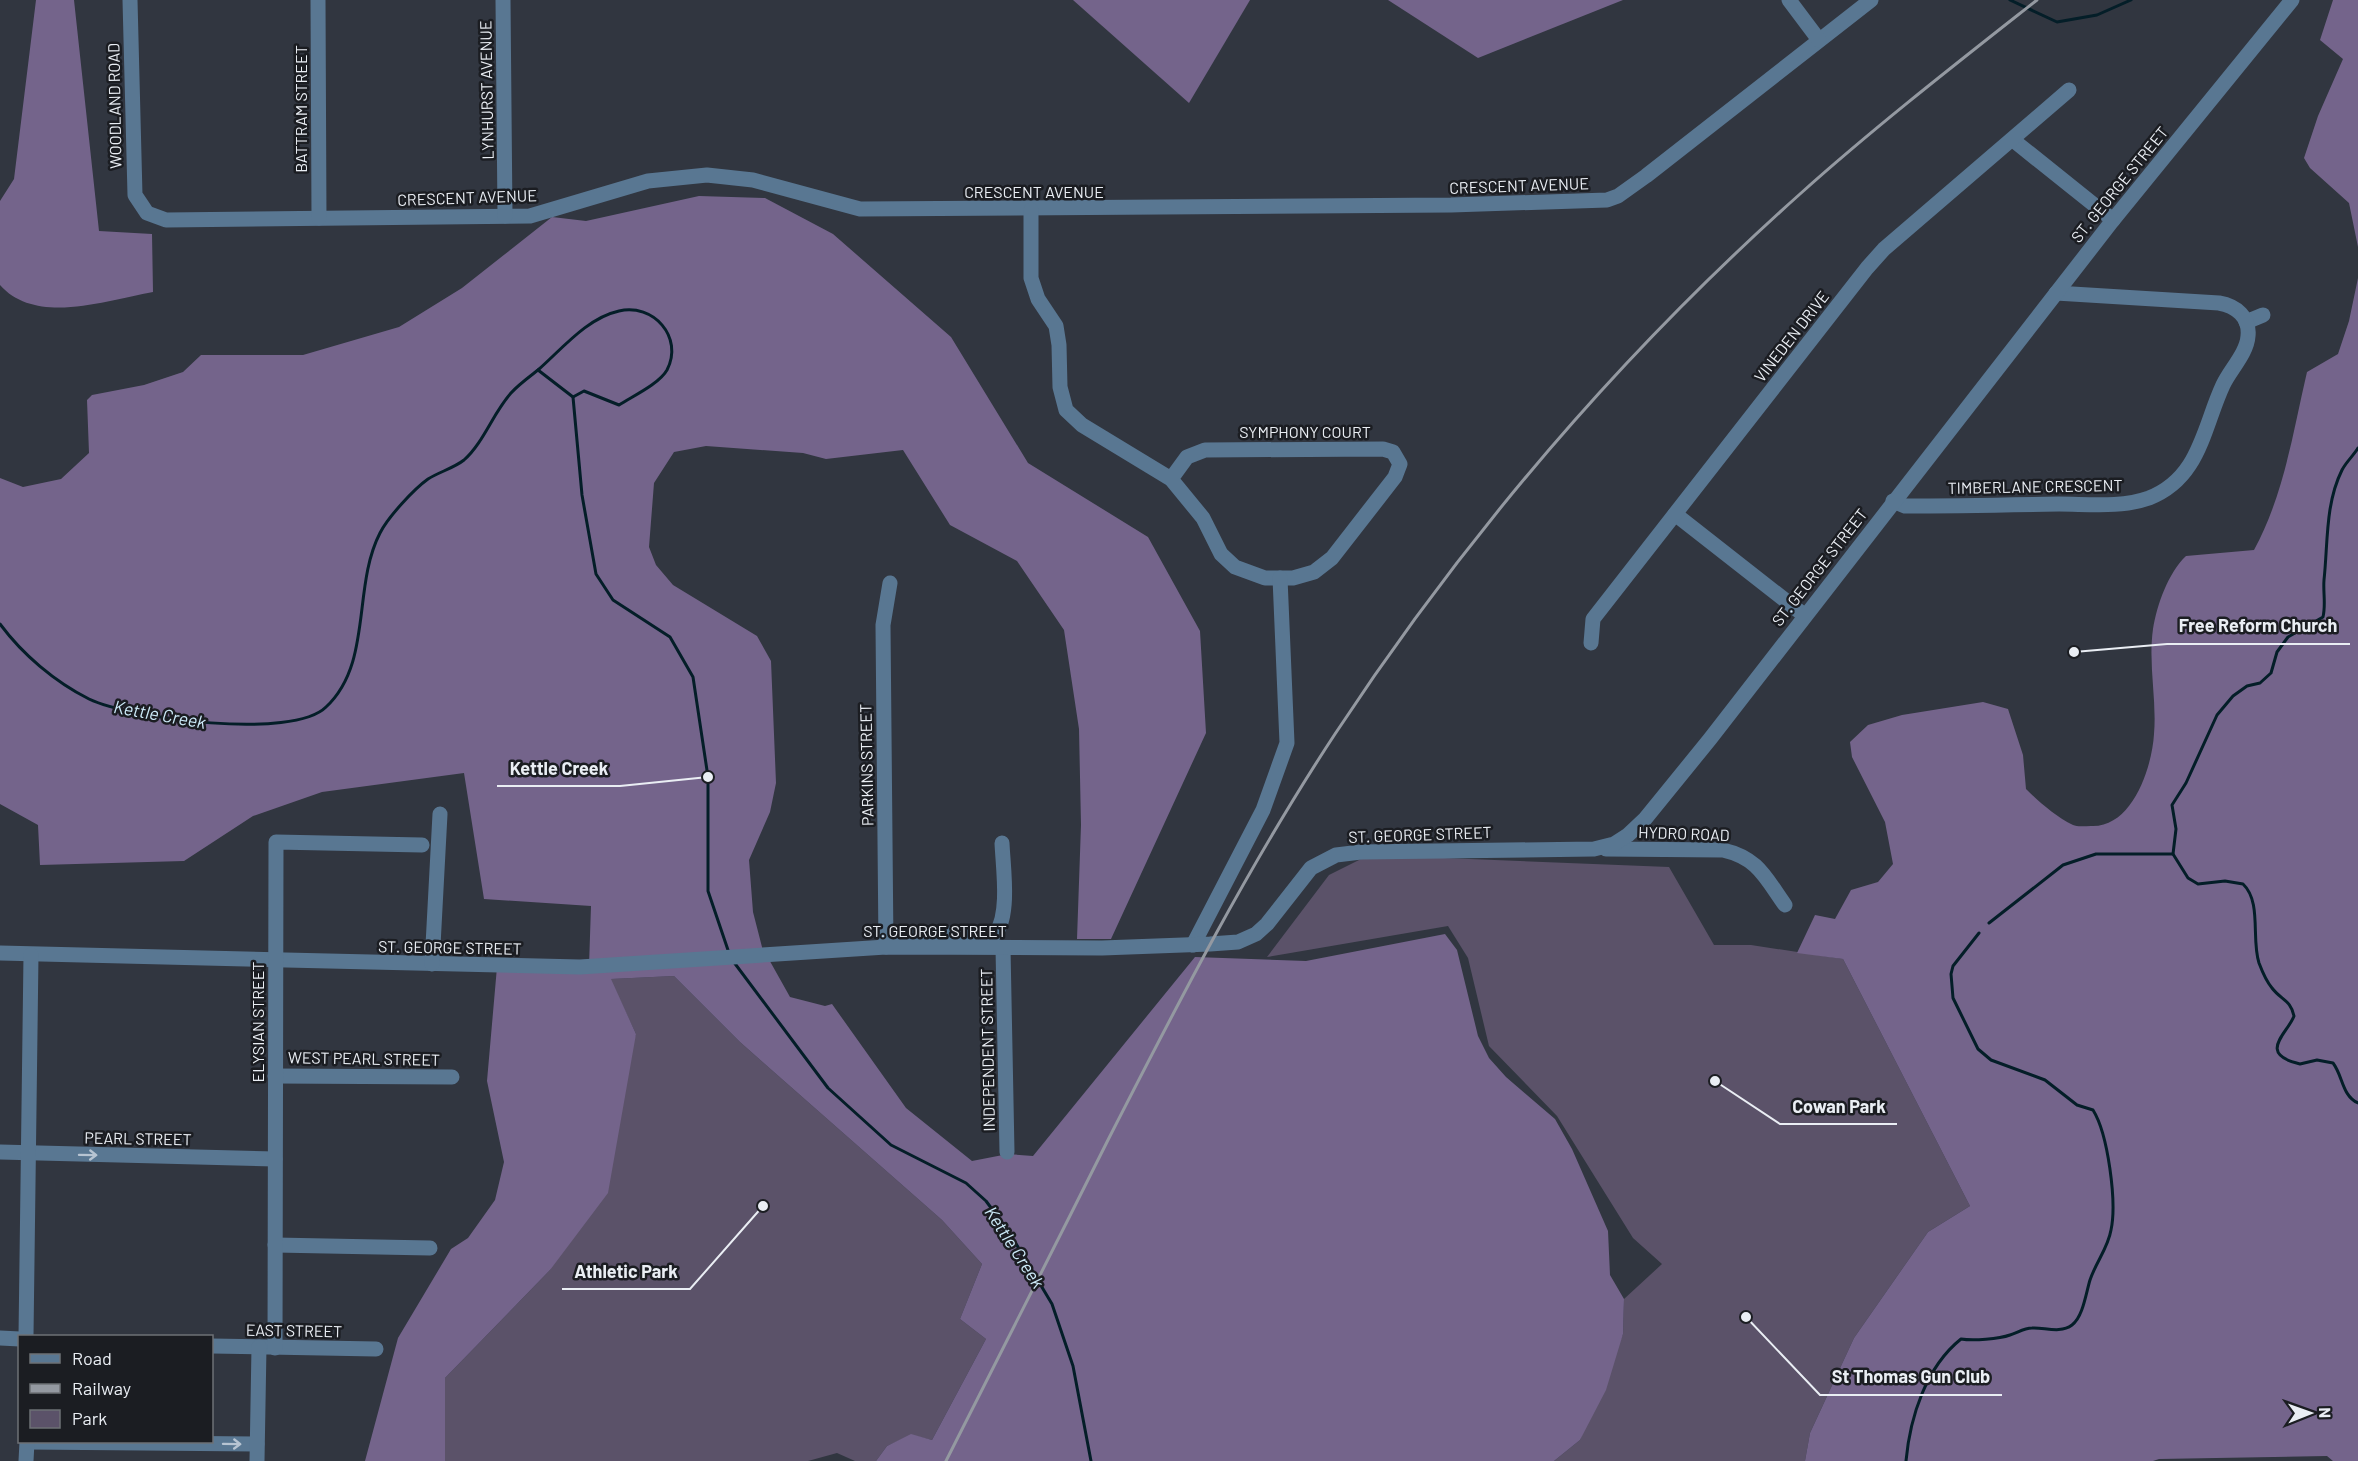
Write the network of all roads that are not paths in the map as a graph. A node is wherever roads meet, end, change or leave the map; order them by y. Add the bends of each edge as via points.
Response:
1 (130, 0) edge
2 (318, 0) edge
3 (503, 0) edge
4 (1789, 0) edge
5 (1871, 0) edge
6 (2292, 0) edge
7 (1820, 40) junction
8 (2069, 90) dead end
9 (2013, 140) junction
10 (143, 209) joint
11 (1031, 210) junction
12 (505, 216) junction
13 (319, 218) junction
14 (2113, 220) junction
15 (2056, 293) junction
16 (2263, 315) dead end
17 (2246, 322) junction
18 (1171, 479) junction
19 (1893, 501) junction
20 (1675, 514) junction
21 (1280, 578) junction
22 (890, 583) dead end
23 (1804, 615) junction
24 (1591, 643) dead end
25 (440, 814) dead end
26 (1002, 843) dead end
27 (422, 845) dead end
28 (1594, 849) junction
29 (1785, 905) dead end
30 (886, 941) junction
31 (1193, 945) junction
32 (1003, 948) junction
33 (0, 953) edge
34 (31, 955) junction
35 (276, 961) junction
36 (432, 964) junction
37 (274, 1076) junction
38 (452, 1077) dead end
39 (0, 1152) edge
40 (1007, 1152) dead end
41 (29, 1153) junction
42 (275, 1159) junction
43 (275, 1245) junction
44 (430, 1248) dead end
45 (26, 1335) edge
46 (0, 1338) edge
47 (18, 1339) edge
48 (213, 1346) edge
49 (259, 1347) junction
50 (275, 1348) junction
51 (376, 1349) dead end
52 (27, 1443) edge
53 (142, 1443) edge
54 (257, 1444) junction
55 (26, 1461) edge
56 (257, 1461) edge

1 - 10 street, WOODLAND ROAD via 133,180
2 - 13 street, BATTRAM STREET
3 - 12 street, LYNHURST AVENUE
4 - 7 street
5 - 7 street, CRESCENT AVENUE
6 - 14 street, ST. GEORGE STREET
7 - 11 street, CRESCENT AVENUE via 1637,183 1606,200
8 - 9 street, VINEDEN DRIVE
9 - 14 street
9 - 20 street, VINEDEN DRIVE via 1884,249
10 - 13 street, CRESCENT AVENUE via 166,220
11 - 12 street, CRESCENT AVENUE via 860,209 753,180 707,175 659,178 538,214
11 - 18 street, SYMPHONY COURT via 1031,278 1038,299 1056,326 1060,387 1066,410 1082,425
12 - 13 street, CRESCENT AVENUE
14 - 15 street, ST. GEORGE STREET
15 - 17 street via 2219,303 2240,311
15 - 19 street, ST. GEORGE STREET
16 - 17 street
17 - 19 street, TIMBERLANE CRESCENT via 2248,338 2222,386 2196,457 2182,476 2158,494 2136,502 2104,504 1905,506
18 - 21 street, SYMPHONY COURT via 1203,518 1227,560 1255,576
18 - 21 street, SYMPHONY COURT via 1187,457 1205,450 1393,452 1400,464 1397,473 1332,558 1304,576
19 - 23 street, ST. GEORGE STREET
20 - 23 street
20 - 24 street, VINEDEN DRIVE via 1593,619
21 - 31 street via 1287,743 1263,810
22 - 30 street, PARKINS STREET via 883,624
23 - 28 street, ST. GEORGE STREET via 1639,825 1614,844
25 - 36 street
26 - 30 street via 1004,910 1003,923 996,933
27 - 35 street, ELYSIAN STREET via 276,842
28 - 29 street, HYDRO ROAD via 1738,853 1750,859
28 - 31 street, ST. GEORGE STREET via 1336,855 1306,873 1256,934 1233,942
30 - 32 street, ST. GEORGE STREET
30 - 36 street, ST. GEORGE STREET via 580,967
31 - 32 street, ST. GEORGE STREET
32 - 40 street, INDEPENDENT STREET
33 - 34 street, ST. GEORGE STREET
34 - 35 street, ST. GEORGE STREET
34 - 41 street
35 - 36 street, ST. GEORGE STREET
35 - 37 street, ELYSIAN STREET
37 - 38 street, WEST PEARL STREET
37 - 42 street, ELYSIAN STREET
39 - 41 street, PEARL STREET
41 -> 42 street, PEARL STREET
41 - 45 street
42 - 43 street, ELYSIAN STREET
43 - 44 street
43 - 50 street, ELYSIAN STREET
46 - 47 street
48 - 49 street, EAST STREET
49 - 50 street, EAST STREET
49 - 54 street
50 - 51 street, EAST STREET
52 - 55 street
53 -> 54 street
54 - 56 street

